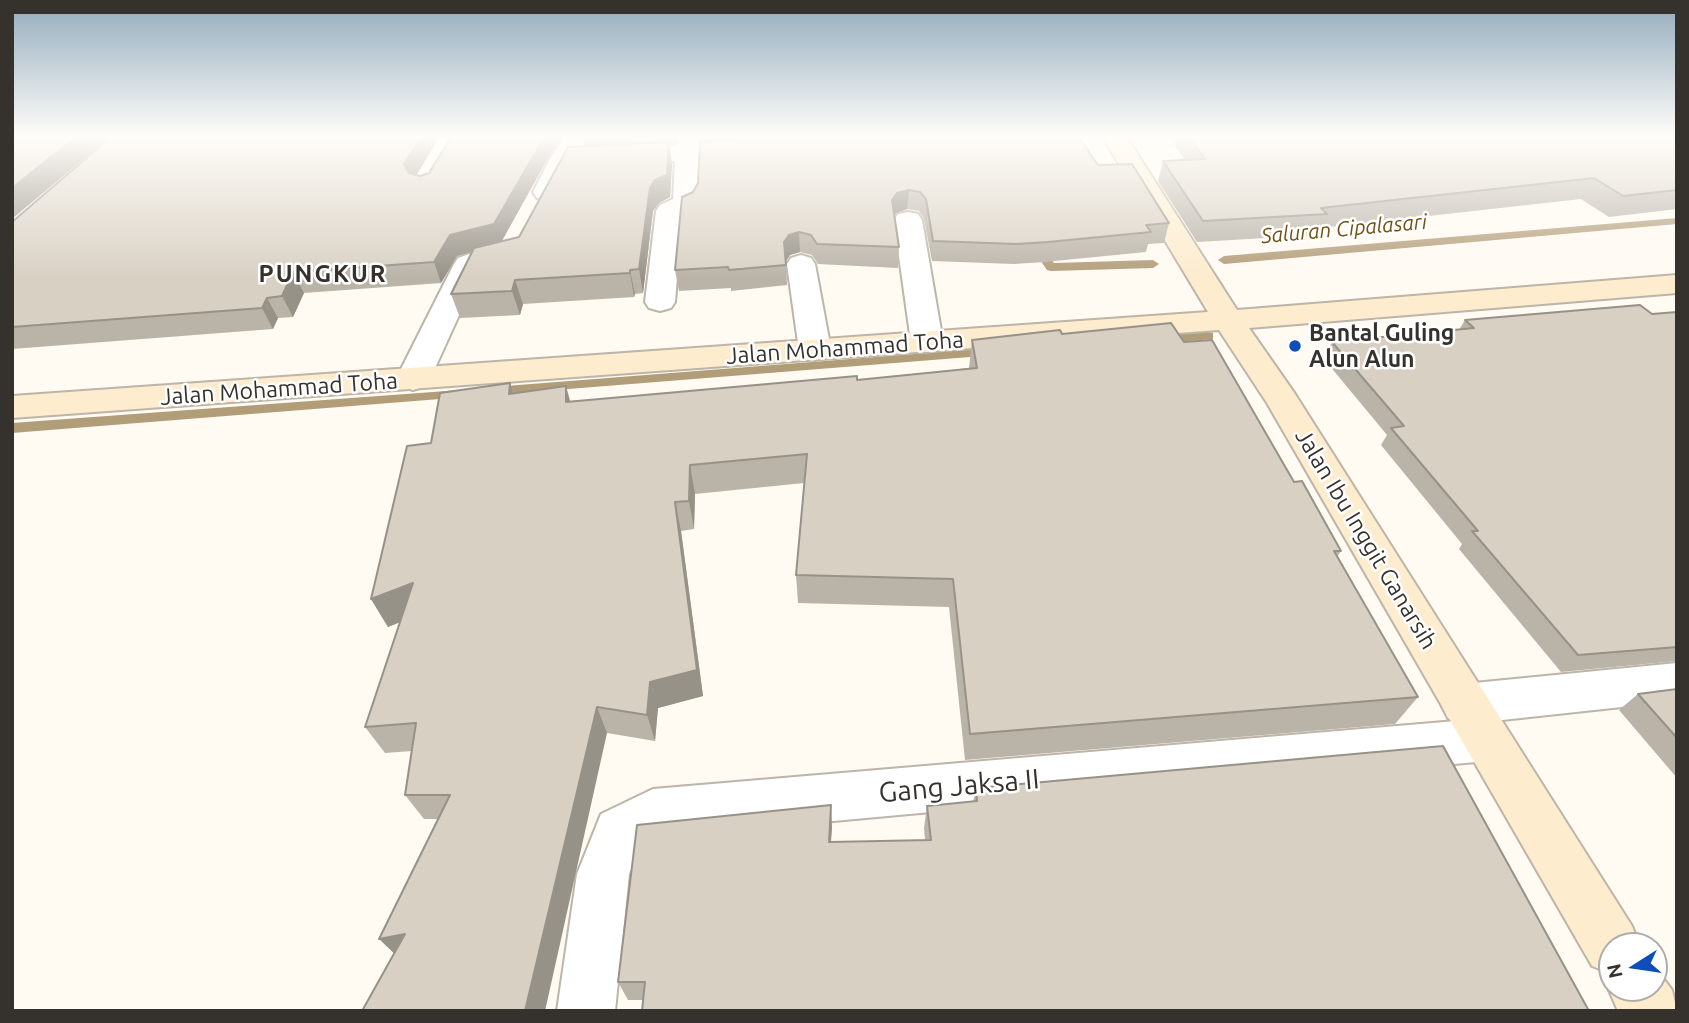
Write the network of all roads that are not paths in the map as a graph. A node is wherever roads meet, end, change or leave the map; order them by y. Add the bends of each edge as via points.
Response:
1 (558, 184) edge
2 (686, 184) edge
3 (1144, 184) edge
4 (534, 214) edge
5 (908, 220) dead end
6 (509, 255) edge
7 (801, 264) dead end
8 (1677, 284) edge
9 (660, 302) dead end
10 (1228, 320) junction
11 (927, 342) junction
12 (815, 350) junction
13 (413, 379) junction
14 (12, 407) edge
15 (1677, 681) edge
16 (1476, 722) junction
17 (1604, 932) edge
18 (586, 1011) edge

1 - 4 street
2 - 9 street via 685,203 669,211
3 - 10 main road, Jalan Ibu Inggit Ganarsih
5 - 11 street
6 - 13 street via 468,264
7 - 12 street
8 - 10 main road, Jalan Mohammad Toha
10 - 11 main road, Jalan Mohammad Toha
10 - 16 main road, Jalan Ibu Inggit Ganarsih via 1283,402
11 - 12 main road, Jalan Mohammad Toha
12 - 13 main road, Jalan Mohammad Toha
13 - 14 main road, Jalan Mohammad Toha
15 - 16 street, Gang Jaksa II
16 - 17 main road, Jalan Ibu Inggit Ganarsih
16 - 18 street, Gang Jaksa II via 653,813 619,831 603,874

